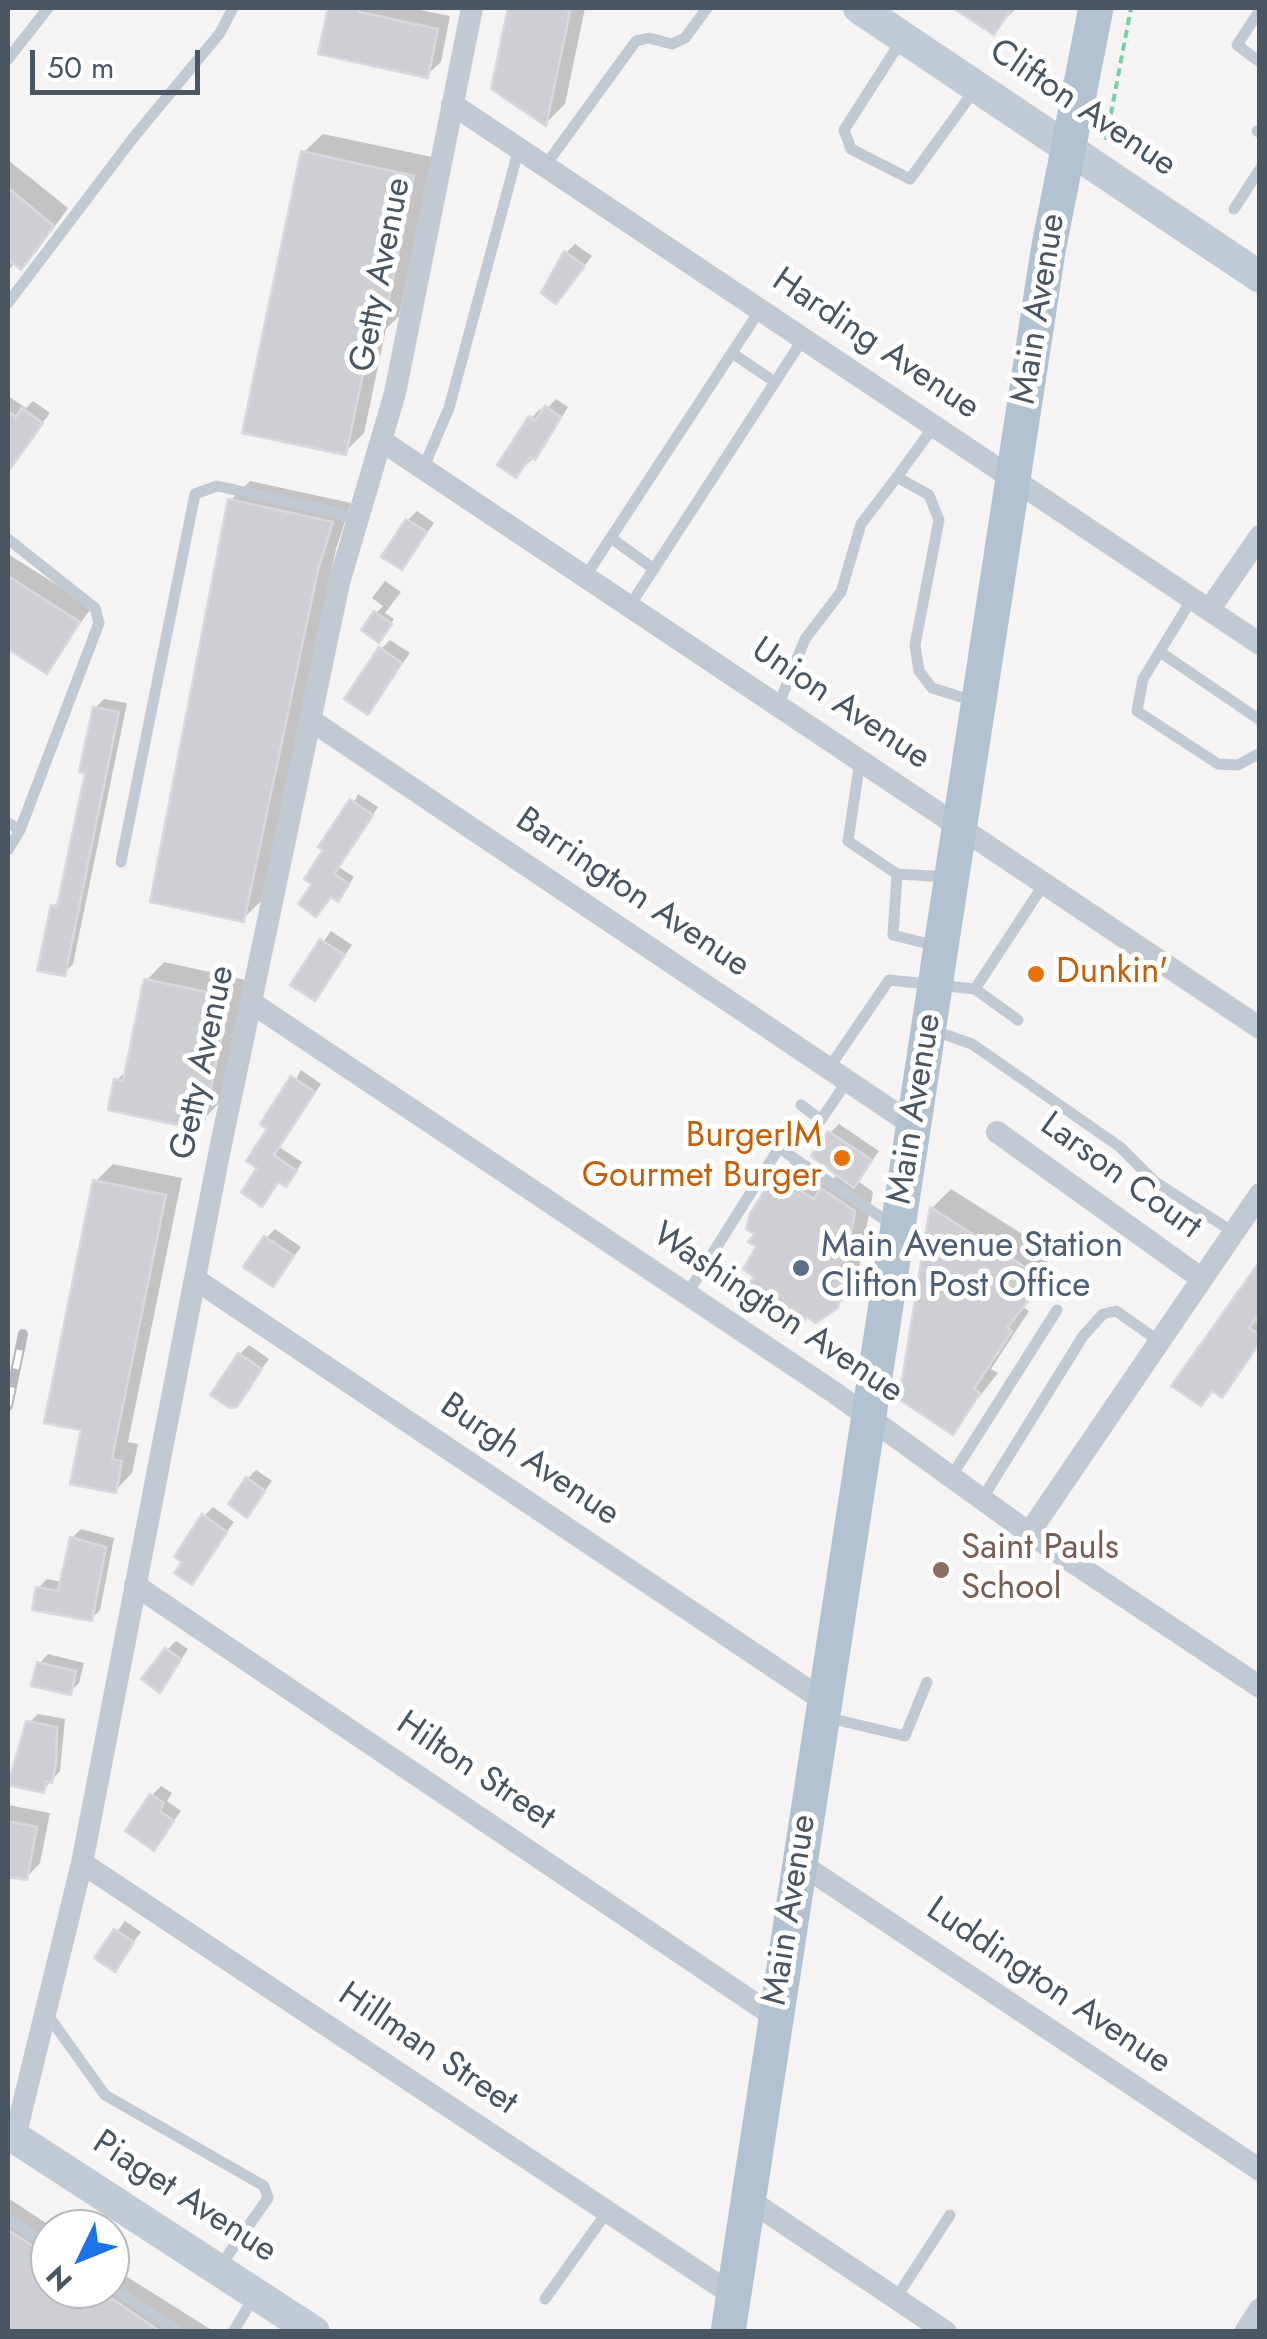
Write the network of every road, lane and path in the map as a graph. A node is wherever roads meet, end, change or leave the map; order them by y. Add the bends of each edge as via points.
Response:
1 (48, 8) edge
2 (234, 8) edge
3 (472, 8) edge
4 (707, 8) edge
5 (859, 8) edge
6 (1096, 8) edge
7 (1131, 8) edge
8 (1260, 10) edge
9 (903, 37) junction
10 (8, 59) edge
11 (1260, 62) edge
12 (978, 86) junction
13 (452, 104) junction
14 (1105, 140) dead end
15 (519, 148) junction
16 (1068, 148) junction
17 (545, 166) junction
18 (1260, 169) edge
19 (1234, 209) dead end
20 (1260, 277) edge
21 (8, 303) edge
22 (760, 310) junction
23 (803, 338) junction
24 (732, 353) junction
25 (775, 382) junction
26 (934, 426) junction
27 (382, 441) junction
28 (422, 469) junction
29 (897, 477) junction
30 (1013, 479) junction
31 (354, 521) junction
32 (1260, 536) edge
33 (611, 538) junction
34 (8, 539) edge
35 (654, 569) junction
36 (585, 577) junction
37 (1200, 604) junction
38 (630, 607) junction
39 (1260, 644) edge
40 (1160, 652) junction
41 (979, 703) junction
42 (778, 706) junction
43 (1260, 720) edge
44 (312, 721) junction
45 (1260, 752) edge
46 (860, 761) junction
47 (8, 823) edge
48 (960, 827) junction
49 (20, 830) junction
50 (8, 850) edge
51 (121, 862) dead end
52 (897, 874) junction
53 (952, 877) junction
54 (1044, 884) junction
55 (941, 947) junction
56 (935, 984) junction
57 (974, 989) junction
58 (252, 1002) junction
59 (1018, 1020) dead end
60 (1260, 1028) edge
61 (928, 1029) junction
62 (838, 1074) junction
63 (800, 1106) dead end
64 (913, 1125) junction
65 (997, 1132) dead end
66 (1260, 1194) edge
67 (897, 1229) junction
68 (1233, 1232) junction
69 (195, 1279) junction
70 (1202, 1279) junction
71 (687, 1294) junction
72 (1057, 1310) dead end
73 (1159, 1341) junction
74 (868, 1416) junction
75 (951, 1477) junction
76 (982, 1499) junction
77 (1029, 1533) junction
78 (135, 1585) junction
79 (927, 1682) dead end
80 (1260, 1687) edge
81 (822, 1708) junction
82 (82, 1862) junction
83 (798, 1862) junction
84 (47, 2014) junction
85 (775, 2017) junction
86 (11, 2135) edge
87 (1260, 2170) edge
88 (748, 2199) junction
89 (607, 2212) junction
90 (950, 2215) dead end
91 (8, 2219) edge
92 (30, 2233) edge
93 (219, 2269) junction
94 (256, 2293) junction
95 (733, 2295) junction
96 (896, 2298) junction
97 (130, 2299) edge
98 (545, 2299) dead end
99 (1260, 2309) edge
100 (944, 2331) edge
101 (179, 2332) edge
102 (233, 2332) edge
103 (314, 2332) edge
104 (728, 2332) edge
105 (1244, 2332) edge

1 - 10 lane
2 - 21 lane
3 - 13 street, Getty Avenue
4 - 17 lane via 685,38 672,44 636,41
5 - 9 main road, Clifton Avenue
6 - 16 main road, Main Avenue
7 - 14 path
8 - 11 lane via 1238,46
9 - 12 main road, Clifton Avenue
9 - 12 lane via 844,130 851,149 910,179
12 - 16 main road, Clifton Avenue
13 - 15 street, Harding Avenue
13 - 27 street, Getty Avenue
15 - 17 street, Harding Avenue
15 - 28 lane via 449,408
16 - 20 main road, Clifton Avenue
16 - 30 main road, Main Avenue
17 - 22 street, Harding Avenue
18 - 19 lane
22 - 23 street, Harding Avenue
22 - 24 lane
23 - 25 lane
23 - 26 street, Harding Avenue
24 - 25 lane
24 - 33 lane
25 - 35 lane
26 - 29 lane
26 - 30 street, Harding Avenue
27 - 28 street, Union Avenue
27 - 31 street, Getty Avenue
28 - 36 street, Union Avenue
29 - 41 lane via 929,495 939,520 915,645 919,672 932,688
29 - 42 lane via 861,524 841,592 805,638
30 - 37 street, Harding Avenue
30 - 41 main road, Main Avenue
31 - 44 street, Getty Avenue
31 - 51 lane via 217,486 195,494
32 - 37 street
33 - 35 lane
33 - 36 lane
34 - 49 lane via 95,608 99,623
35 - 38 lane
36 - 38 street, Union Avenue
37 - 39 street, Harding Avenue
37 - 40 lane
38 - 42 street, Union Avenue
40 - 43 lane
40 - 45 lane via 1143,679 1137,711 1218,764 1238,765
41 - 48 main road, Main Avenue
42 - 46 street, Union Avenue
44 - 58 street, Getty Avenue
44 - 62 street, Barrington Avenue
46 - 48 street, Union Avenue
46 - 52 lane via 848,841
47 - 49 lane
48 - 53 main road, Main Avenue
48 - 54 street, Union Avenue
49 - 50 lane
52 - 53 lane
52 - 55 lane via 893,935
53 - 55 main road, Main Avenue
54 - 57 lane
54 - 60 street, Union Avenue
55 - 56 main road, Main Avenue
56 - 57 lane
56 - 61 main road, Main Avenue
56 - 62 lane via 889,980
57 - 59 lane
58 - 69 street, Getty Avenue
58 - 71 street, Washington Avenue
61 - 64 main road, Main Avenue
61 - 68 lane via 972,1044 1120,1147 1154,1182
62 - 63 lane via 821,1120
62 - 64 street, Barrington Avenue
64 - 67 main road, Main Avenue
65 - 70 street, Larson Court
66 - 68 street
67 - 71 lane via 779,1148
67 - 74 main road, Main Avenue
68 - 70 street
69 - 78 street, Getty Avenue
69 - 81 street, Burgh Avenue
70 - 73 street
71 - 74 street, Washington Avenue
72 - 75 lane
73 - 76 lane via 1116,1311 1103,1314
73 - 77 street
74 - 75 street, Washington Avenue
74 - 81 main road, Main Avenue
75 - 76 street, Washington Avenue
76 - 77 street, Washington Avenue
77 - 80 street, Washington Avenue
78 - 82 street, Getty Avenue
78 - 85 street, Hilton Street
79 - 81 lane via 905,1736
81 - 83 main road, Main Avenue
82 - 84 street, Getty Avenue
82 - 89 street, Hillman Street
83 - 85 main road, Main Avenue
83 - 87 street, Luddington Avenue
84 - 86 street, Getty Avenue
84 - 93 lane via 105,2094 264,2186 268,2198
85 - 88 main road, Main Avenue
86 - 93 main road, Piaget Avenue
88 - 95 main road, Main Avenue
88 - 96 street
89 - 95 street, Hillman Street
89 - 98 lane
90 - 96 lane
91 - 92 lane
93 - 94 main road, Piaget Avenue
94 - 102 lane
94 - 103 main road, Piaget Avenue
95 - 104 main road, Main Avenue
96 - 100 street
97 - 101 lane
99 - 105 street

